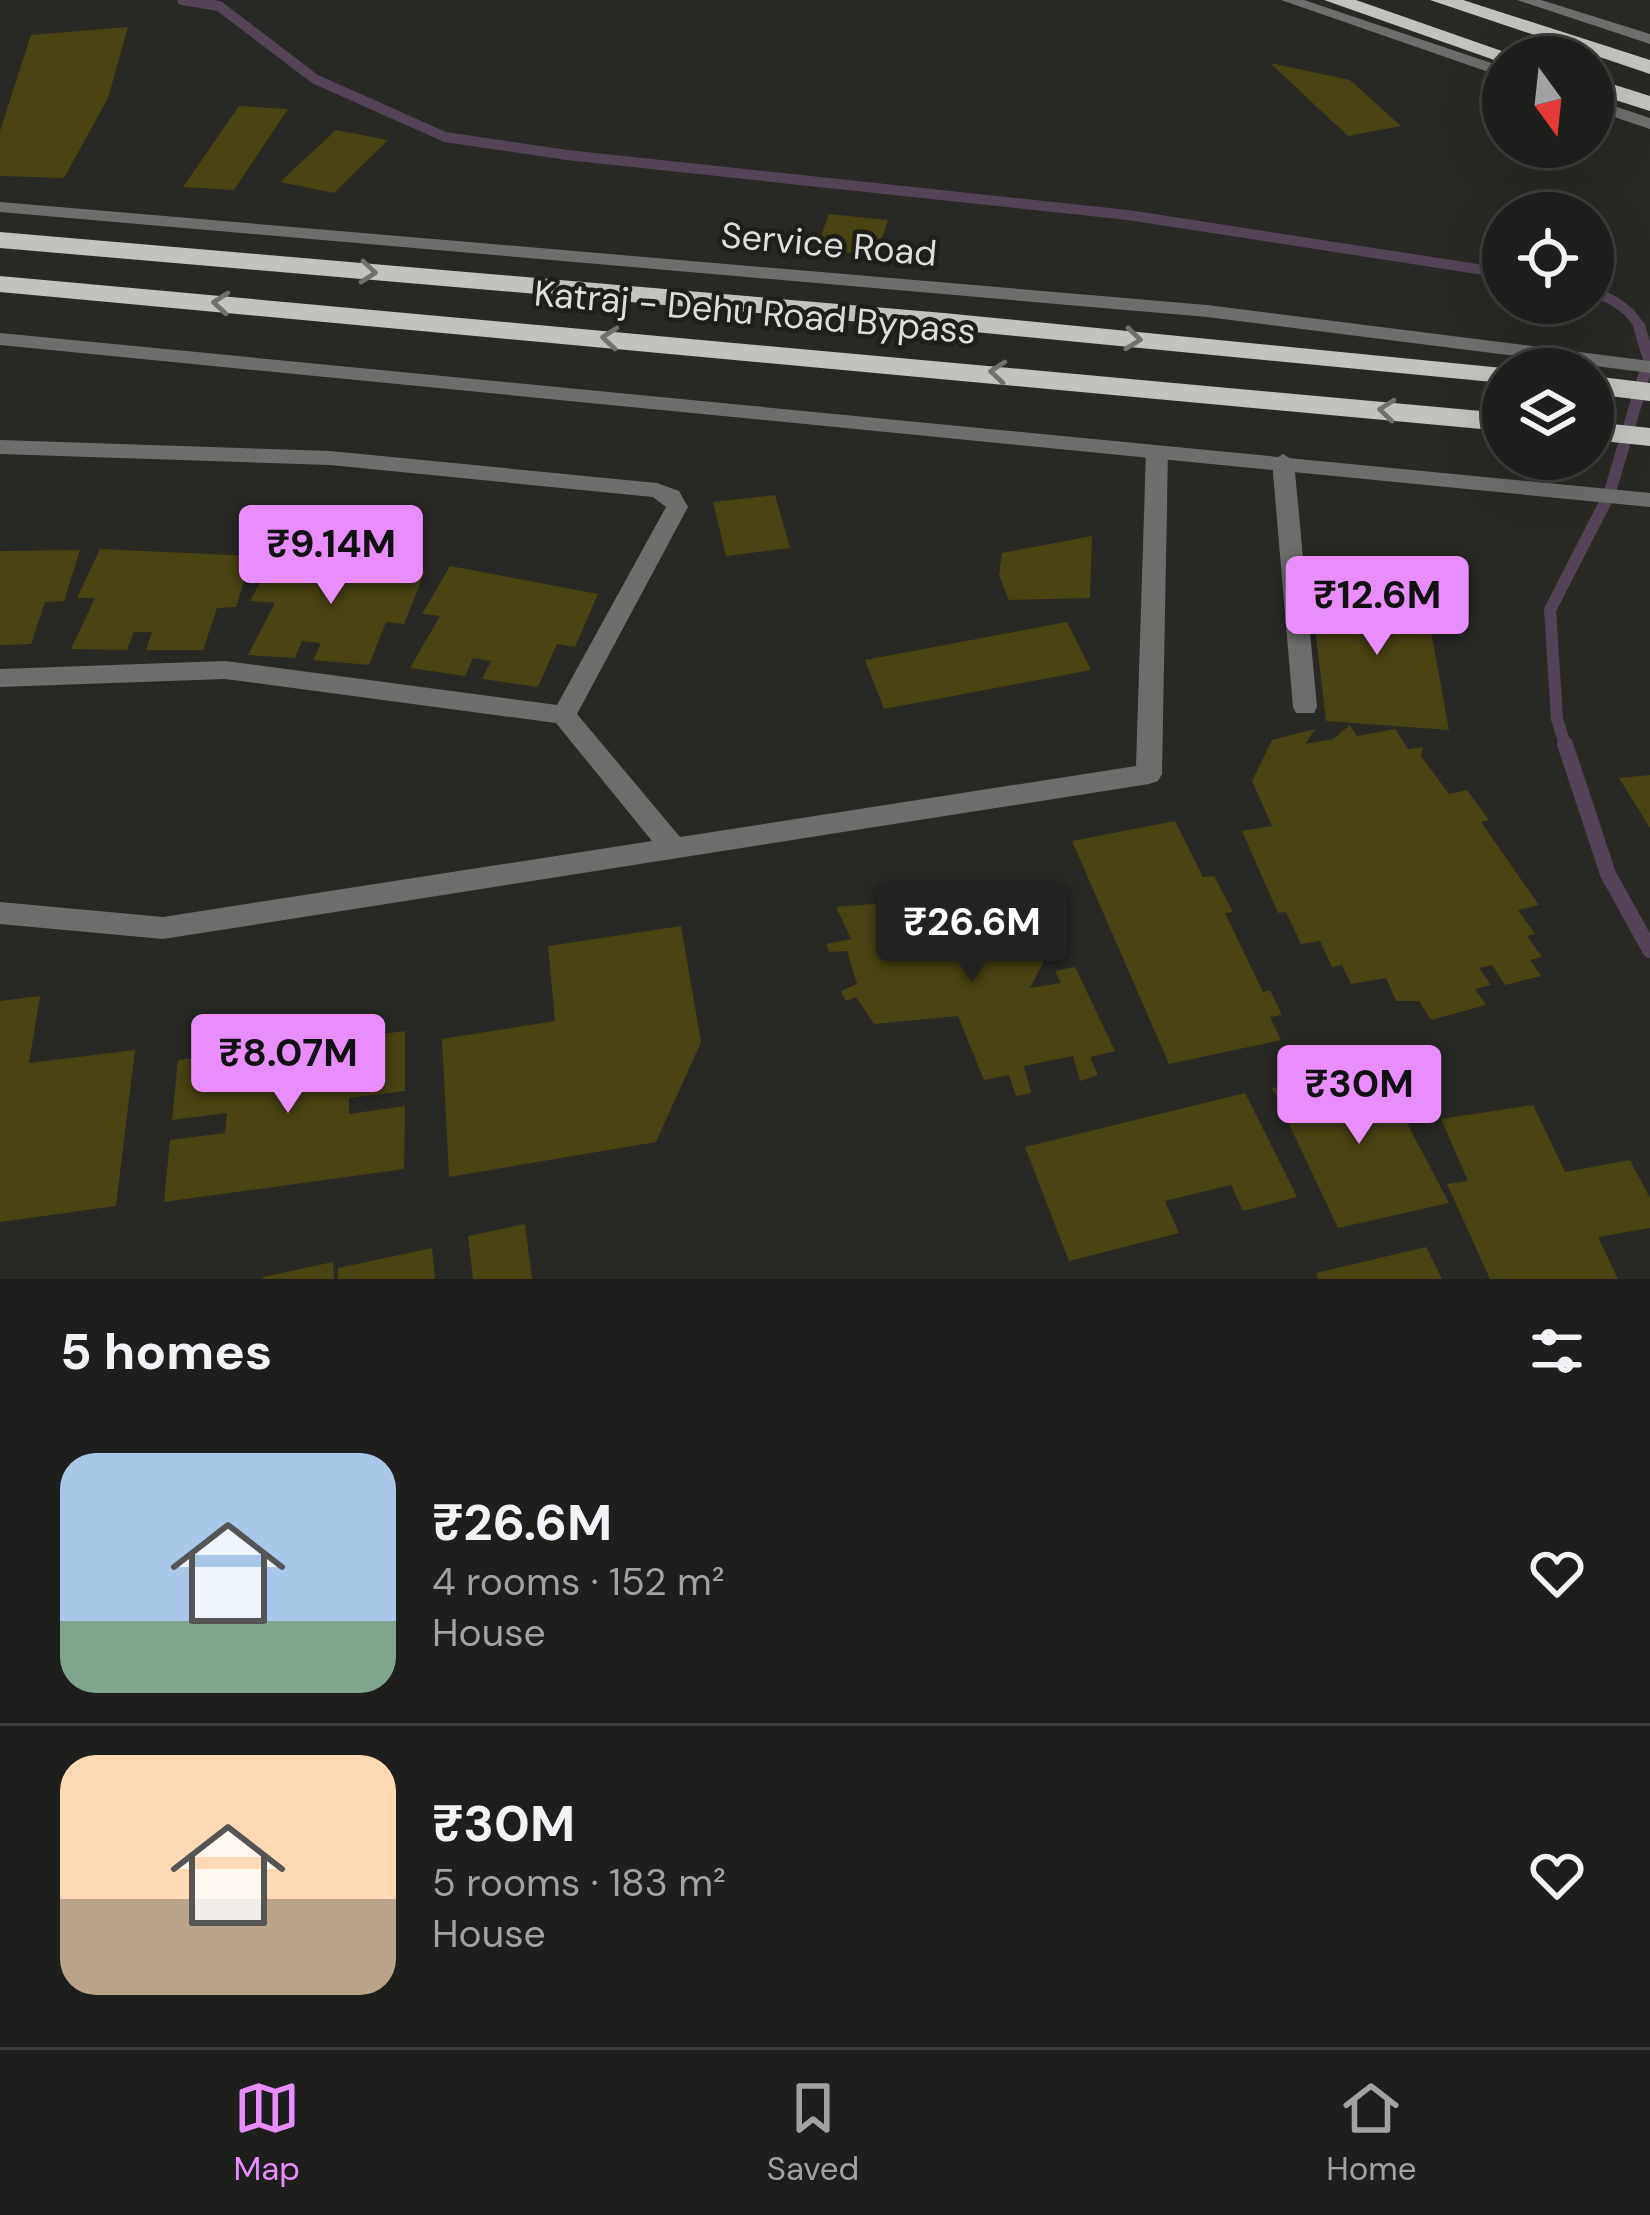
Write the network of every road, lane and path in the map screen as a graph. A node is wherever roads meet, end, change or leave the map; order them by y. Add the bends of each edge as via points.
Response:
1 (1289, 0) edge
2 (1334, 0) edge
3 (1441, 0) edge
4 (1525, 0) edge
5 (1650, 39) edge
6 (1482, 48) edge
7 (1482, 65) edge
8 (1650, 67) edge
9 (1614, 92) edge
10 (1650, 104) edge
11 (1614, 111) edge
12 (1650, 124) edge
13 (0, 207) edge
14 (0, 241) edge
15 (0, 284) edge
16 (0, 339) edge
17 (1650, 367) edge
18 (1482, 373) edge
19 (1614, 388) edge
20 (1650, 392) edge
21 (1482, 420) edge
22 (1614, 433) edge
23 (1650, 437) edge
24 (0, 447) edge
25 (1157, 451) junction
26 (1283, 461) junction
27 (1650, 500) edge
28 (0, 678) edge
29 (1305, 707) dead end
30 (564, 715) junction
31 (675, 850) junction
32 (0, 913) edge

1 - 7 street
2 - 6 highway
3 - 8 highway
4 - 5 street
9 - 10 highway
11 - 12 street
13 - 17 street, Service Road via 1183,309
14 -> 18 highway, Katraj - Dehu Road Bypass
21 -> 15 highway, Katraj - Dehu Road Bypass
16 - 25 street
19 - 20 highway
22 - 23 highway
24 - 30 street via 330,458 671,496 677,507
25 - 26 street
25 - 31 street via 1149,774
26 - 27 street
26 - 29 street
28 - 30 street via 225,670
30 - 31 street
31 - 32 street via 163,928

